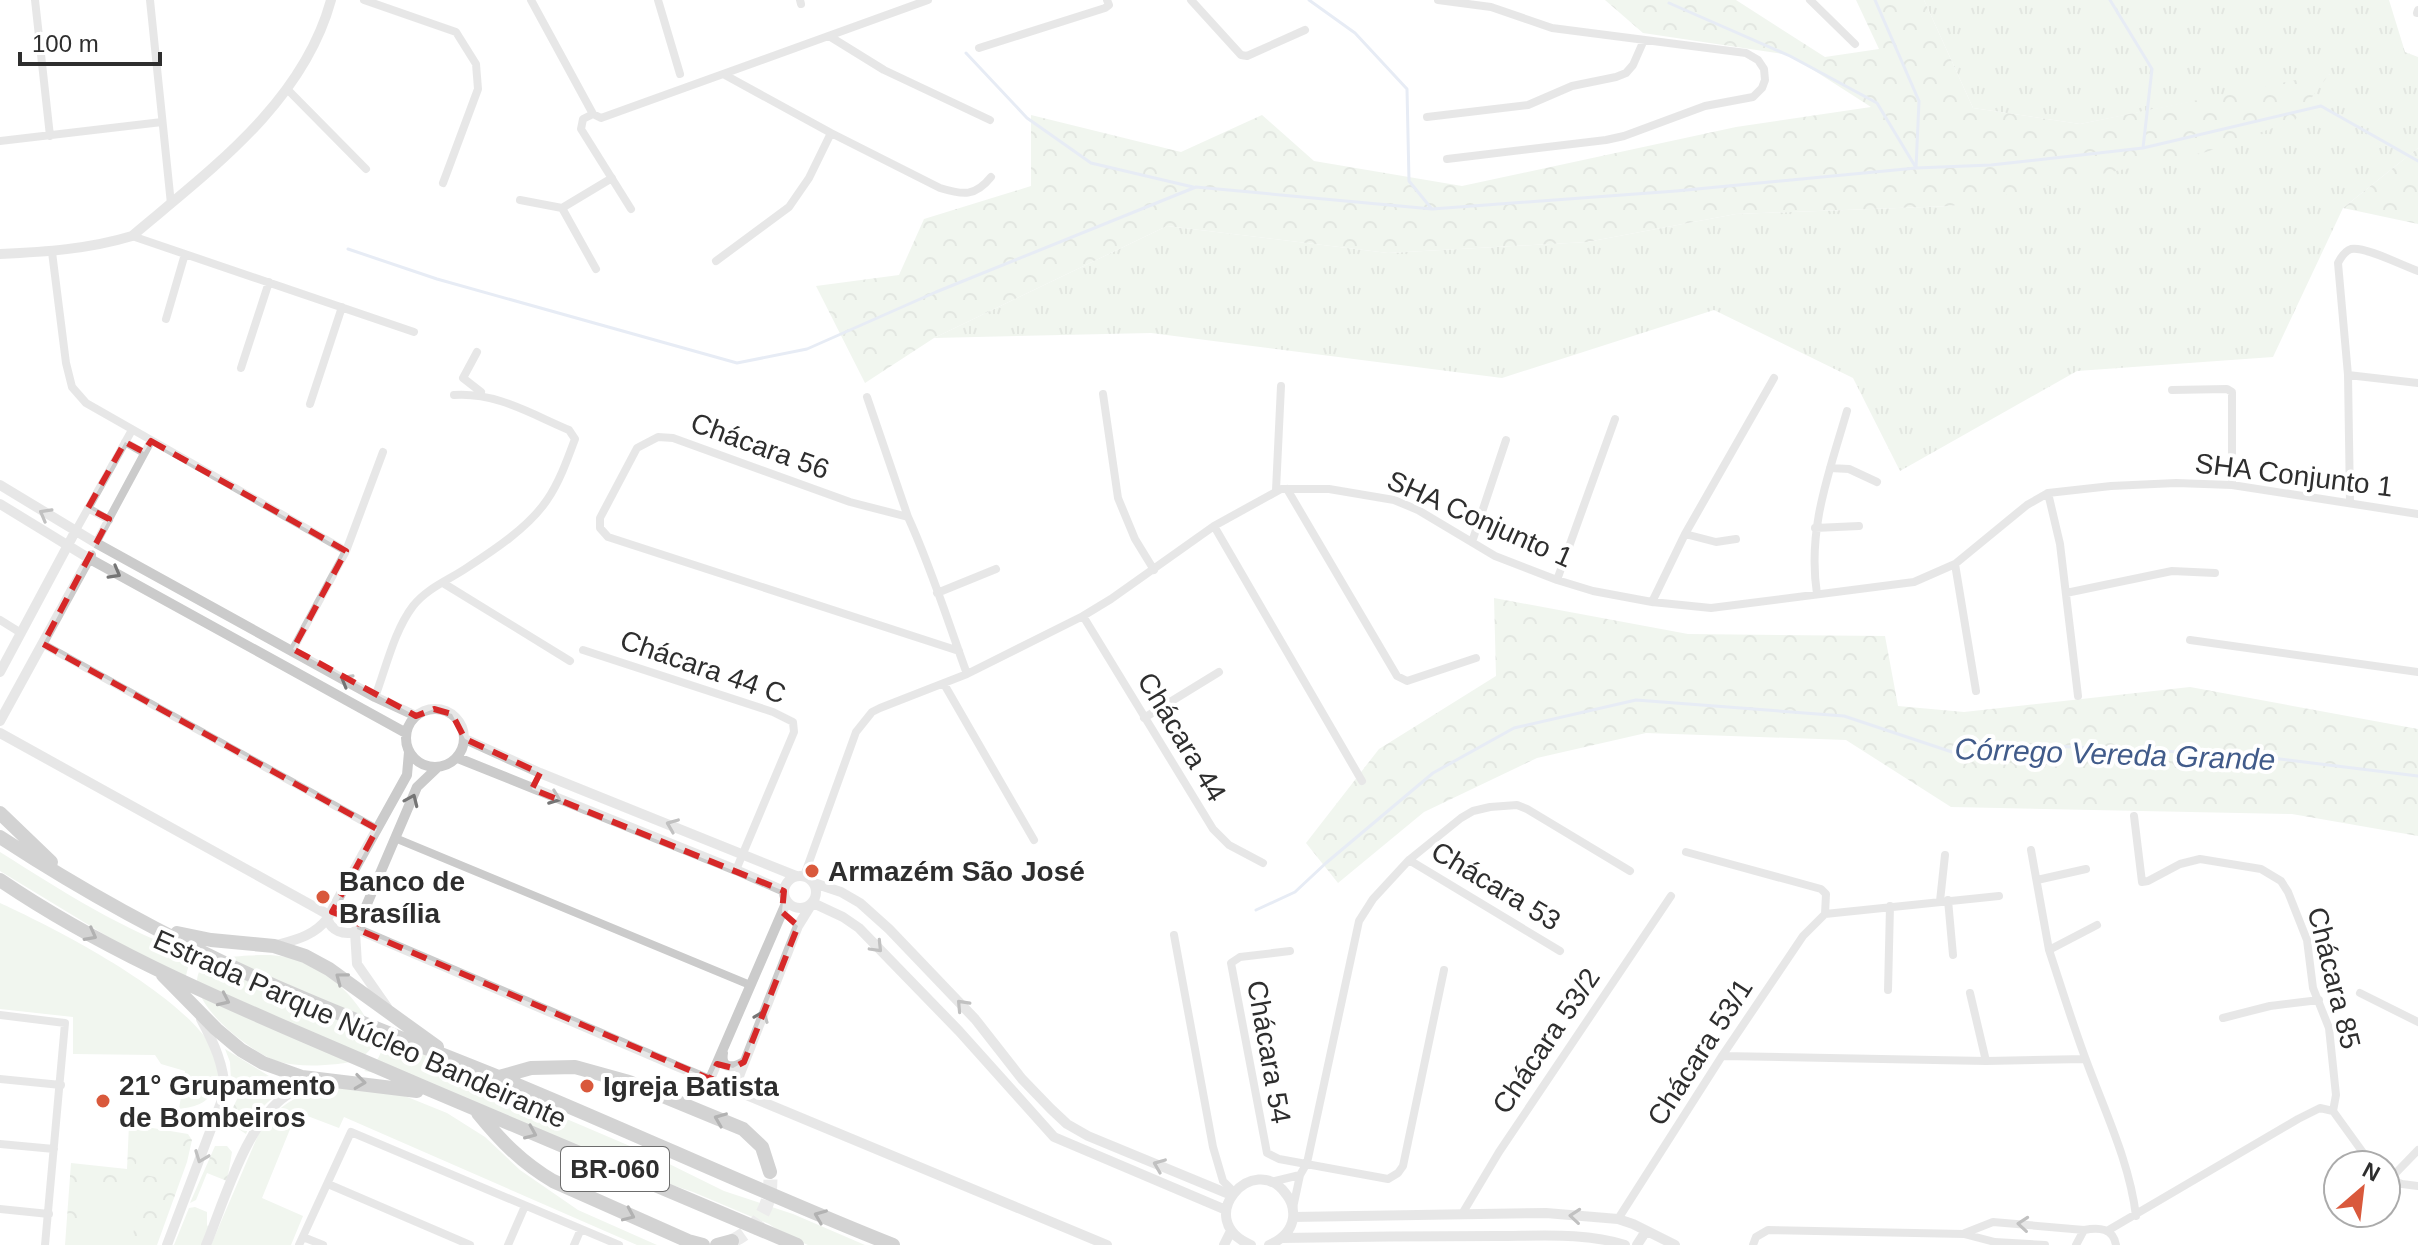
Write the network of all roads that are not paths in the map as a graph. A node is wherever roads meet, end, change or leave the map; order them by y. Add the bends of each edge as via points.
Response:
1 (35, 0) edge
2 (150, 0) edge
3 (331, 0) edge
4 (364, 0) edge
5 (531, 0) edge
6 (658, 0) edge
7 (928, 0) edge
8 (1107, 0) edge
9 (1438, 0) edge
10 (1810, 0) edge
11 (1195, 1) edge
12 (1305, 30) dead end
13 (829, 36) junction
14 (1644, 40) junction
15 (1855, 44) dead end
16 (979, 48) dead end
17 (680, 74) dead end
18 (725, 75) junction
19 (288, 90) junction
20 (593, 114) junction
21 (1427, 117) dead end
22 (990, 120) dead end
23 (162, 122) junction
24 (831, 133) junction
25 (50, 136) junction
26 (0, 141) edge
27 (1447, 159) dead end
28 (366, 169) dead end
29 (991, 177) dead end
30 (612, 178) junction
31 (443, 183) dead end
32 (520, 200) dead end
33 (171, 204) junction
34 (562, 208) junction
35 (631, 209) dead end
36 (132, 236) junction
37 (52, 252) junction
38 (0, 254) edge
39 (185, 254) junction
40 (716, 261) dead end
41 (596, 269) dead end
42 (2418, 271) edge
43 (269, 282) junction
44 (342, 307) junction
45 (166, 319) dead end
46 (414, 332) dead end
47 (477, 352) dead end
48 (241, 368) dead end
49 (2348, 375) junction
50 (1774, 378) dead end
51 (2418, 383) edge
52 (1281, 386) dead end
53 (2172, 390) dead end
54 (1103, 394) dead end
55 (454, 395) dead end
56 (485, 395) junction
57 (867, 397) dead end
58 (310, 404) dead end
59 (1847, 411) dead end
60 (1615, 419) dead end
61 (132, 430) junction
62 (1506, 440) dead end
63 (151, 441) junction
64 (125, 442) junction
65 (383, 452) dead end
66 (144, 453) junction
67 (1830, 468) junction
68 (1877, 482) dead end
69 (0, 485) edge
70 (2232, 485) junction
71 (1287, 489) junction
72 (1276, 490) junction
73 (2048, 493) junction
74 (2350, 502) junction
75 (0, 504) edge
76 (88, 508) junction
77 (2418, 514) edge
78 (908, 517) junction
79 (109, 520) junction
80 (1214, 526) junction
81 (1859, 526) dead end
82 (1815, 528) junction
83 (76, 530) junction
84 (1685, 534) junction
85 (1736, 539) dead end
86 (1472, 542) junction
87 (96, 543) junction
88 (67, 546) junction
89 (346, 551) junction
90 (90, 559) junction
91 (1955, 564) junction
92 (996, 569) dead end
93 (1154, 570) junction
94 (2215, 573) dead end
95 (1557, 580) junction
96 (443, 583) junction
97 (937, 593) junction
98 (2066, 593) junction
99 (1817, 594) junction
100 (1652, 602) junction
101 (1083, 616) junction
102 (0, 620) edge
103 (21, 633) junction
104 (2190, 640) dead end
105 (43, 644) junction
106 (293, 649) junction
107 (583, 650) dead end
108 (959, 651) junction
109 (1476, 658) dead end
110 (570, 661) dead end
111 (0, 672) edge
112 (1219, 672) dead end
113 (2418, 672) edge
114 (967, 674) junction
115 (944, 684) junction
116 (1976, 691) dead end
117 (2078, 696) dead end
118 (375, 697) junction
119 (416, 716) junction
120 (1144, 718) junction
121 (0, 721) edge
122 (0, 733) edge
123 (406, 733) junction
124 (465, 739) junction
125 (409, 752) junction
126 (458, 758) junction
127 (438, 767) junction
128 (540, 773) junction
129 (1362, 781) dead end
130 (532, 789) junction
131 (0, 813) edge
132 (2134, 816) dead end
133 (377, 829) junction
134 (0, 837) edge
135 (395, 838) junction
136 (704, 838) junction
137 (1034, 840) dead end
138 (2031, 850) dead end
139 (1686, 852) dead end
140 (742, 853) junction
141 (698, 855) junction
142 (1945, 855) dead end
143 (1409, 860) junction
144 (1263, 863) dead end
145 (2086, 869) dead end
146 (736, 870) junction
147 (1630, 871) dead end
148 (800, 876) junction
149 (63, 878) junction
150 (0, 880) edge
151 (2037, 880) junction
152 (814, 883) junction
153 (0, 892) edge
154 (785, 896) junction
155 (1671, 896) dead end
156 (1999, 896) dead end
157 (1944, 901) junction
158 (812, 904) junction
159 (1890, 906) junction
160 (43, 909) junction
161 (1825, 914) junction
162 (329, 915) junction
163 (780, 916) junction
164 (2097, 925) dead end
165 (798, 926) junction
166 (153, 928) junction
167 (357, 929) junction
168 (1174, 935) dead end
169 (274, 946) junction
170 (2049, 950) junction
171 (1290, 951) dead end
172 (1560, 951) dead end
173 (1953, 955) dead end
174 (153, 967) junction
175 (1444, 970) dead end
176 (750, 985) junction
177 (1888, 990) dead end
178 (1970, 993) dead end
179 (2360, 993) dead end
180 (2319, 1000) junction
181 (194, 1007) junction
182 (0, 1015) edge
183 (2223, 1018) dead end
184 (399, 1021) junction
185 (2418, 1022) edge
186 (723, 1051) junction
187 (1722, 1056) junction
188 (448, 1057) junction
189 (2085, 1059) junction
190 (1986, 1061) junction
191 (744, 1062) junction
192 (499, 1077) junction
193 (0, 1079) edge
194 (323, 1079) junction
195 (710, 1079) junction
196 (61, 1085) junction
197 (734, 1089) junction
198 (433, 1093) junction
199 (475, 1110) junction
200 (2333, 1111) junction
201 (1067, 1124) junction
202 (1054, 1137) junction
203 (0, 1144) edge
204 (54, 1149) junction
205 (2360, 1149) edge
206 (2418, 1150) edge
207 (1307, 1163) junction
208 (2402, 1165) edge
209 (770, 1172) tunnel mouth
210 (1300, 1175) junction
211 (1271, 1182) junction
212 (328, 1184) junction
213 (1232, 1194) junction
214 (525, 1206) junction
215 (0, 1209) edge
216 (1226, 1210) junction
217 (1293, 1213) junction
218 (49, 1214) junction
219 (1462, 1214) junction
220 (2136, 1216) junction
221 (1618, 1219) junction
222 (581, 1229) junction
223 (2084, 1230) junction
224 (1231, 1231) junction
225 (1646, 1231) junction
226 (2107, 1231) junction
227 (1964, 1234) junction
228 (1282, 1238) junction
229 (301, 1241) edge
230 (732, 1241) dead end
231 (45, 1245) edge
232 (167, 1245) edge
233 (206, 1245) edge
234 (323, 1245) edge
235 (470, 1245) edge
236 (508, 1245) edge
237 (574, 1245) edge
238 (619, 1245) edge
239 (703, 1245) edge
240 (717, 1245) edge
241 (797, 1245) edge
242 (893, 1245) edge
243 (1107, 1245) edge
244 (1224, 1245) edge
245 (1251, 1245) edge
246 (1269, 1245) edge
247 (1625, 1245) edge
248 (1637, 1245) edge
249 (1675, 1245) edge
250 (1753, 1245) edge
251 (2045, 1245) edge
252 (2076, 1245) edge
253 (2116, 1245) edge

1 - 25 street
2 - 23 street
3 - 19 street via 319,36
4 - 31 street via 456,32 476,64 478,89
5 - 20 street
6 - 17 street
7 - 13 street
8 - 16 street via 1105,8
9 - 14 street via 1491,7 1552,28
10 - 15 street
11 - 12 street via 1241,55
13 - 18 street
13 - 22 street via 884,70
14 - 21 street via 1633,65 1616,77 1572,86 1528,105
14 - 27 street via 1746,53 1758,60 1765,80 1753,97 1705,106 1624,136
18 - 20 street via 601,118
18 - 24 street
19 - 28 street
19 - 33 street via 257,126
20 - 30 street via 583,119 581,129
23 - 25 street
23 - 33 street
24 - 29 street via 957,193 981,189
24 - 40 street via 789,207
25 - 26 street
30 - 34 street
30 - 35 street
32 - 34 street
33 - 36 street
34 - 41 street
36 - 37 street
36 - 39 street
37 - 38 street
37 - 61 street via 72,387 86,403
39 - 43 street
39 - 45 street
42 - 49 street via 2365,250 2342,255 2338,263
43 - 44 street
43 - 48 street
44 - 46 street
44 - 58 street
47 - 56 street via 463,378
49 - 51 street
49 - 74 street
50 - 84 street
52 - 72 street
53 - 70 street via 2232,392
54 - 93 street via 1118,498
55 - 56 street
56 - 96 street via 569,430 575,439 541,509
57 - 78 street
59 - 67 street
60 - 95 street
61 - 63 street
61 - 64 street
62 - 86 street
63 - 66 street
63 - 89 street
64 - 66 street
64 - 76 street
65 - 89 street
66 - 79 street
67 - 68 street via 1849,469
67 - 82 street
83 -> 69 street
70 - 73 street, SHA Conjunto 1 via 2176,483
70 - 74 street, SHA Conjunto 1
71 - 72 street, SHA Conjunto 1
71 - 86 street, SHA Conjunto 1 via 1329,489 1394,500
71 - 109 street via 1397,676 1407,681
72 - 80 street, SHA Conjunto 1
73 - 91 street, SHA Conjunto 1
73 - 98 street
74 - 77 street, SHA Conjunto 1
75 - 88 street
76 - 79 street
76 - 83 street
78 - 97 street
78 - 108 street, Chácara 56 via 658,437 637,448 599,524 608,537
79 - 87 street
80 - 93 street, SHA Conjunto 1
80 - 129 street
81 - 82 street
82 - 99 street
83 - 87 street
83 - 88 street
84 - 85 street via 1716,542
84 - 100 street
86 - 95 street, SHA Conjunto 1
87 - 90 street
87 - 106 street
88 - 90 street
88 - 103 street
89 - 106 street
90 - 105 street
90 -> 123 street
91 - 99 street, SHA Conjunto 1 via 1914,582
91 - 116 street
92 - 97 street
93 - 101 street, SHA Conjunto 1
94 - 98 street via 2172,571
95 - 100 street, SHA Conjunto 1
96 - 110 street
96 - 118 street via 422,596 408,614
97 - 108 street
98 - 117 street
99 - 100 street, SHA Conjunto 1 via 1711,608
101 - 114 street, SHA Conjunto 1
101 - 120 street, Chácara 44
102 - 103 street
103 - 111 street
104 - 113 street
105 - 121 street
105 - 133 street
118 -> 106 street
107 - 140 street, Chácara 44 C via 793,722 794,732
108 - 114 street
112 - 120 street
114 - 115 street, SHA Conjunto 1
115 - 137 street
115 - 148 street, SHA Conjunto 1 via 865,719
118 - 119 street
119 - 123 street
119 - 124 street via 434,709 452,714
120 - 144 street, Chácara 44 via 1220,839
122 - 162 street
123 - 125 street
124 - 126 street
124 - 128 street
125 - 127 street via 420,763
125 - 133 street via 407,775
126 - 127 street
126 - 130 street
135 -> 127 street via 417,787
128 - 130 street
136 -> 128 street
130 -> 141 street
131 - 149 highway
132 - 180 street, Chácara 85 via 2142,882 2200,859 2261,869 2281,881 2307,940
133 - 162 street
134 - 149 highway, Estrada Parque Núcleo Bandeirante / BR-060
135 - 167 street
135 - 176 street
136 - 140 street
136 - 141 street
138 - 151 street
139 - 161 street via 1821,889 1826,894
140 - 146 street, Chácara 44 C
140 - 148 street
141 - 146 street
142 - 157 street
143 - 147 street, Chácara 53 via 1473,811 1517,805
143 - 172 street, Chácara 53
143 - 207 street, Chácara 53 via 1359,921
145 - 151 street
146 - 154 street
148 - 152 street
148 - 154 street via 788,882
149 - 166 highway, Estrada Parque Núcleo Bandeirante / BR-060
150 - 160 highway, Estrada Parque Núcleo Bandeirante / BR-060
151 - 170 street
152 - 158 street
201 -> 152 street via 889,929 860,903
153 - 160 highway
154 - 158 street via 795,908
154 - 163 street
155 - 219 street, Chácara 53/2
156 - 157 street
157 - 159 street
157 - 173 street
158 - 165 street
158 -> 202 street via 859,928
159 - 161 street
159 - 177 street
160 -> 174 highway, Estrada Parque Núcleo Bandeirante / BR-060
161 - 187 street, Chácara 53/1 via 1803,936
162 - 167 street via 344,913
162 - 167 street via 331,926 339,931
162 - 169 street via 307,936
163 - 165 street
163 - 176 street
164 - 170 street
191 -> 165 street
166 - 169 highway
166 - 188 highway, Estrada Parque Núcleo Bandeirante / BR-060 via 304,999
167 - 184 street via 357,964
167 - 195 street
168 - 213 street via 1213,1147
184 -> 169 highway via 329,969
170 - 189 street
171 - 207 street, Chácara 54 via 1240,957 1231,963 1267,1153
174 - 181 highway
174 -> 198 highway, Estrada Parque Núcleo Bandeirante / BR-060
175 - 207 street, Chácara 54 via 1403,1166 1388,1179
176 - 186 street
178 - 190 street
179 - 185 street
180 - 183 street
180 - 200 street, Chácara 85 via 2329,1028
181 - 194 highway via 263,1063
181 -> 232 street via 215,1044 225,1092
182 - 196 street via 64,1022
184 - 188 highway
186 - 191 street via 727,1066
186 - 195 street
187 - 190 street
187 - 221 street, Chácara 53/1
188 - 192 highway, Estrada Parque Núcleo Bandeirante / BR-060
189 - 190 street
189 - 220 street via 2129,1177
191 - 197 street
209 -> 192 highway via 762,1147 743,1129 629,1082 575,1067 531,1068
242 -> 192 highway, Estrada Parque Núcleo Bandeirante / BR-060
193 - 196 street
194 -> 198 highway
194 - 233 street via 287,1095 266,1115
195 - 197 street
196 - 204 street
197 - 243 street
198 - 199 highway, Estrada Parque Núcleo Bandeirante / BR-060
199 -> 239 highway via 532,1169
199 -> 241 highway, Estrada Parque Núcleo Bandeirante / BR-060
200 - 205 street
200 - 220 street via 2320,1108 2298,1119
201 - 202 street
213 -> 201 street
202 - 216 street
203 - 204 street
204 - 218 street
206 - 208 street
207 - 210 street, Chácara 53
210 - 211 street
210 - 217 street, Chácara 53
211 - 213 street via 1250,1181
211 - 217 street via 1289,1197
212 - 214 street via 350,1132
212 - 229 street
212 - 235 street
213 - 216 street
214 - 222 street
214 - 236 street
215 - 218 street
216 - 224 street
217 - 219 street
217 - 228 street
218 - 231 street
221 -> 219 street
220 - 226 street
221 - 225 street
222 - 237 street
222 - 238 street
223 - 226 street
223 -> 227 street via 1993,1222
223 - 252 street
224 - 244 street
224 - 245 street
225 - 248 street
225 - 249 street
226 - 253 street
227 - 250 street via 1768,1230
227 - 251 street
228 - 246 street
228 - 247 street via 1526,1236
229 - 234 street
230 - 240 highway

